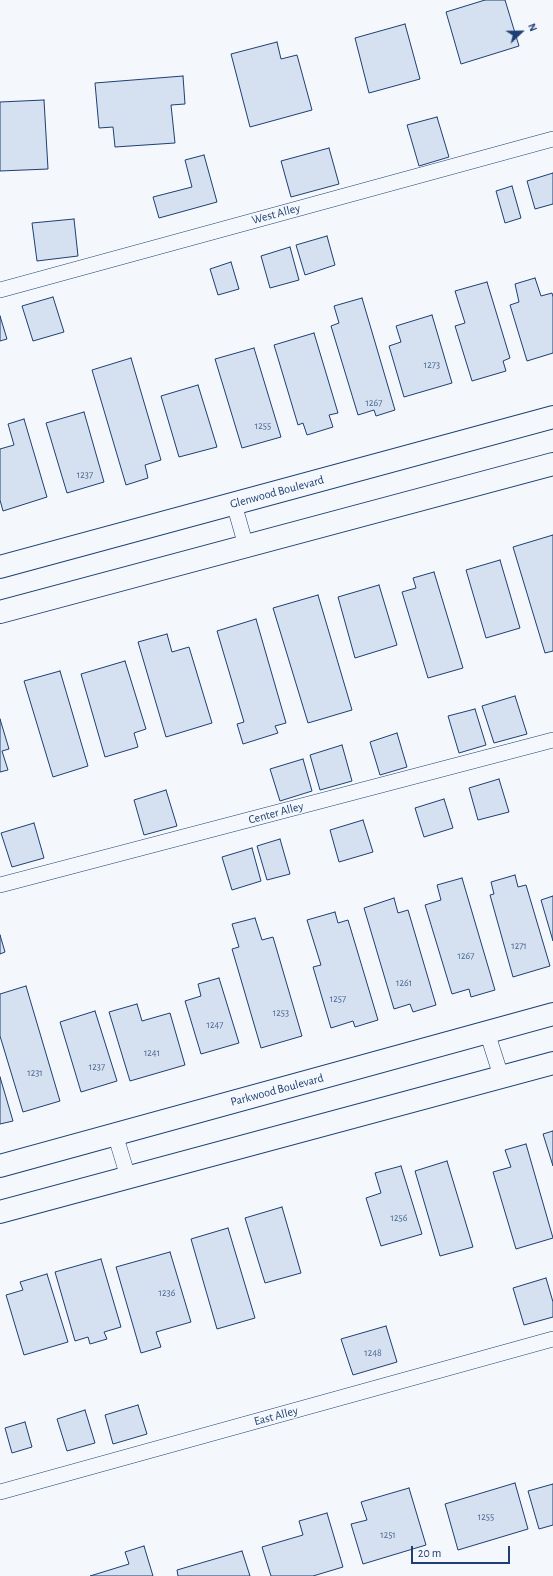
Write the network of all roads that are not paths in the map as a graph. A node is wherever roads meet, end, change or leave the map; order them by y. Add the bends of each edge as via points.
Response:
1 (553, 139) edge
2 (0, 290) edge
3 (553, 417) edge
4 (553, 464) edge
5 (234, 504) junction
6 (246, 546) junction
7 (0, 567) edge
8 (0, 612) edge
9 (553, 740) edge
10 (0, 885) edge
11 (553, 1014) edge
12 (487, 1032) junction
13 (553, 1062) edge
14 (501, 1076) junction
15 (115, 1134) junction
16 (0, 1166) edge
17 (128, 1177) junction
18 (0, 1212) edge
19 (553, 1339) edge
20 (0, 1492) edge

1 - 2 lane, West Alley
3 - 5 street, Glenwood Boulevard
4 - 6 street
5 - 6 lane
5 - 7 street, Glenwood Boulevard
6 - 8 street
9 - 10 lane, Center Alley
11 - 12 street, Parkwood Boulevard
12 - 14 lane
12 - 15 street, Parkwood Boulevard
13 - 14 street
14 - 17 street
15 - 16 street, Parkwood Boulevard
15 - 17 lane
17 - 18 street
19 - 20 lane, East Alley

